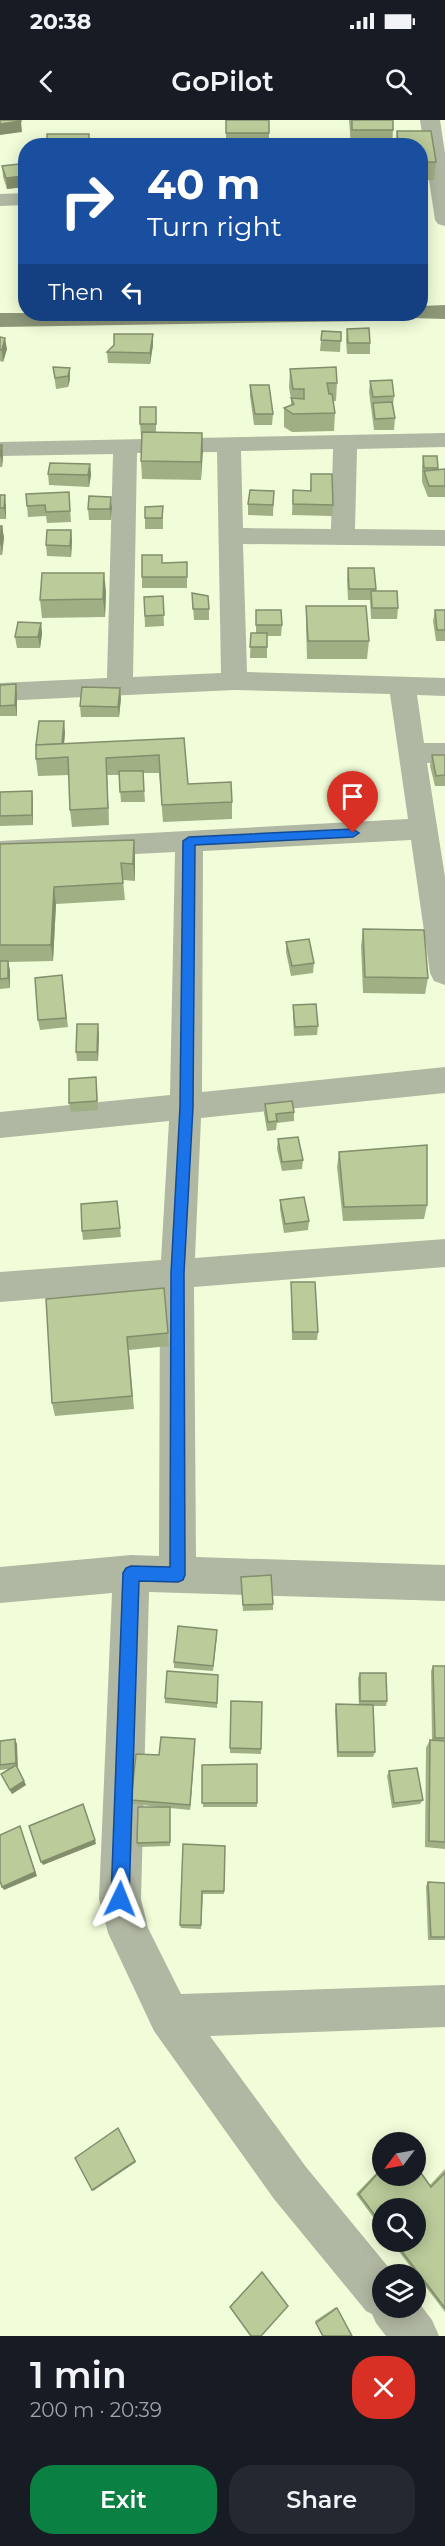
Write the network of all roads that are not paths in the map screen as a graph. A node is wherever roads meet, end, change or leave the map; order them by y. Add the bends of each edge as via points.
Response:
1 (430, 120) edge
2 (428, 198) edge
3 (442, 198) junction
4 (0, 200) edge
5 (18, 200) edge
6 (445, 220) edge
7 (428, 312) edge
8 (445, 312) edge
9 (0, 320) edge
10 (18, 320) edge
11 (445, 440) edge
12 (345, 443) junction
13 (229, 446) junction
14 (125, 448) junction
15 (0, 449) edge
16 (230, 536) junction
17 (343, 537) junction
18 (445, 538) edge
19 (234, 681) junction
20 (402, 686) junction
21 (445, 687) edge
22 (120, 688) junction
23 (0, 692) edge
24 (414, 753) junction
25 (445, 753) edge
26 (423, 829) junction
27 (189, 841) junction
28 (0, 851) edge
29 (442, 931) edge
30 (445, 973) edge
31 (445, 1080) edge
32 (186, 1107) junction
33 (0, 1125) edge
34 (445, 1253) edge
35 (177, 1273) junction
36 (0, 1287) edge
37 (131, 1573) junction
38 (178, 1575) junction
39 (445, 1583) edge
40 (0, 1585) edge
41 (445, 2006) edge
42 (169, 2016) junction
43 (372, 2283) edge
44 (401, 2318) edge
45 (416, 2336) edge

1 - 3 street
2 - 3 street
3 - 6 street
4 - 5 street
7 - 8 street
9 - 10 street
11 - 12 street
12 - 13 street
12 - 17 street
13 - 14 street
13 - 16 street
14 - 15 street
14 - 22 street
16 - 17 street
16 - 19 street
17 - 18 street
19 - 20 street
19 - 22 street
20 - 21 street
20 - 24 street
22 - 23 street
24 - 25 street
24 - 26 street
26 - 27 street
26 - 29 street
27 - 28 street
27 - 32 street
29 - 30 street
31 - 32 street
32 - 33 street
32 - 35 street
34 - 35 street
35 - 36 street
35 - 38 street
37 - 38 street
37 - 40 street
37 - 42 street via 120,1899 129,1933
38 - 39 street
41 - 42 street
42 - 43 street via 290,2183
44 - 45 street

